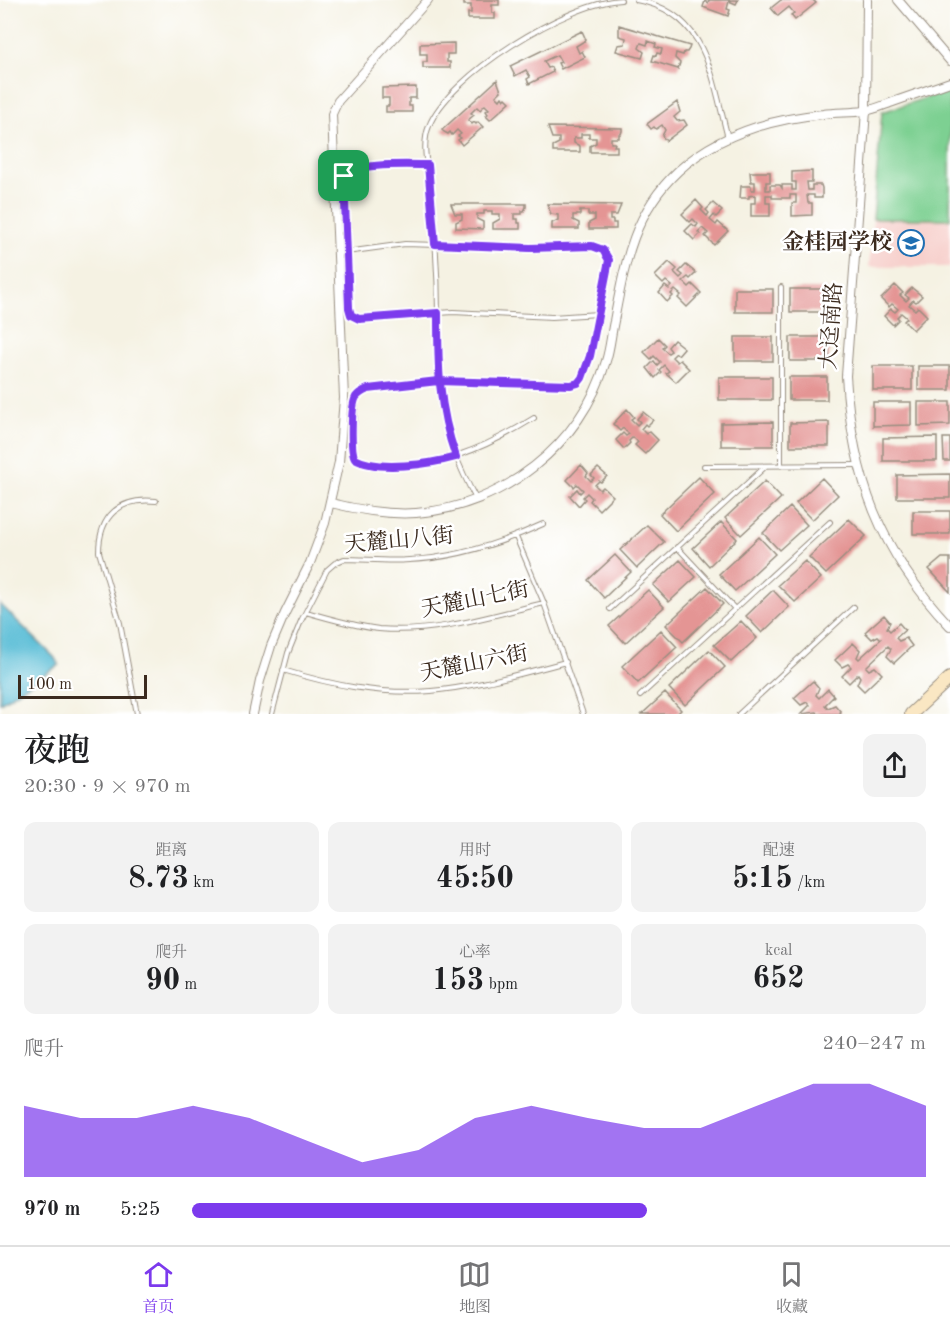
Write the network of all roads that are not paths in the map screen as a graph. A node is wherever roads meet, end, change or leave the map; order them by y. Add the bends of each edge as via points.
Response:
1 (428, 0) edge
2 (621, 0) edge
3 (636, 0) edge
4 (867, 0) edge
5 (898, 0) edge
6 (950, 61) edge
7 (950, 82) edge
8 (866, 111) junction
9 (728, 138) junction
10 (428, 165) junction
11 (435, 244) junction
12 (346, 252) junction
13 (781, 287) dead end
14 (438, 313) junction
15 (598, 314) junction
16 (438, 381) junction
17 (534, 418) dead end
18 (456, 457) junction
19 (858, 465) junction
20 (704, 466) dead end
21 (766, 466) junction
22 (781, 466) junction
23 (477, 499) junction
24 (156, 501) dead end
25 (331, 503) junction
26 (830, 522) dead end
27 (543, 524) dead end
28 (516, 537) junction
29 (677, 547) junction
30 (544, 603) junction
31 (854, 607) dead end
32 (610, 609) dead end
33 (735, 609) junction
34 (306, 612) junction
35 (950, 626) edge
36 (566, 662) junction
37 (283, 670) junction
38 (950, 678) edge
39 (640, 696) dead end
40 (137, 714) edge
41 (253, 714) edge
42 (272, 714) edge
43 (583, 714) edge
44 (739, 714) edge
45 (911, 714) edge

1 - 25 street via 338,102 332,114 344,398
2 - 10 lane via 564,17 532,33 475,72 437,110 428,127
3 - 9 lane via 667,9 694,32 703,48
4 - 8 street, 大迳南路
5 - 6 street
7 - 8 street
8 - 9 street via 800,117
8 - 19 street, 大迳南路 via 846,376 848,415
9 - 23 street via 677,172 641,220 625,263 606,361 590,400 571,429 535,466
10 - 11 lane
10 - 12 lane via 389,165 347,172 343,180
11 - 12 lane via 376,246
11 - 14 lane
11 - 15 lane via 598,247 609,260
12 - 14 lane via 351,315 359,319
13 - 22 lane
14 - 15 lane via 552,317
14 - 16 lane
15 - 16 lane via 590,356 578,383
16 - 18 lane
16 - 18 lane via 361,392 354,406 352,455 359,462 382,465 412,465
17 - 18 lane
18 - 23 lane
19 - 22 lane
19 - 35 street, 大迳南路 via 881,529 900,564
20 - 21 lane
21 - 22 lane
21 - 29 lane
23 - 25 street via 442,510 391,514
24 - 40 lane via 136,501 118,508 105,522 99,539 99,552 125,644
25 - 41 street via 310,563 271,646
26 - 33 lane
27 - 28 lane, 天麓山八街
28 - 30 lane
28 - 34 lane, 天麓山八街 via 436,558 344,559 327,570
29 - 32 lane
29 - 33 lane
30 - 34 lane, 天麓山七街 via 449,626 403,630 357,626
30 - 36 lane
31 - 44 lane
33 - 39 lane
34 - 37 lane
36 - 37 lane, 天麓山六街 via 461,687 404,692 346,687
36 - 43 lane
37 - 42 lane
38 - 45 street

